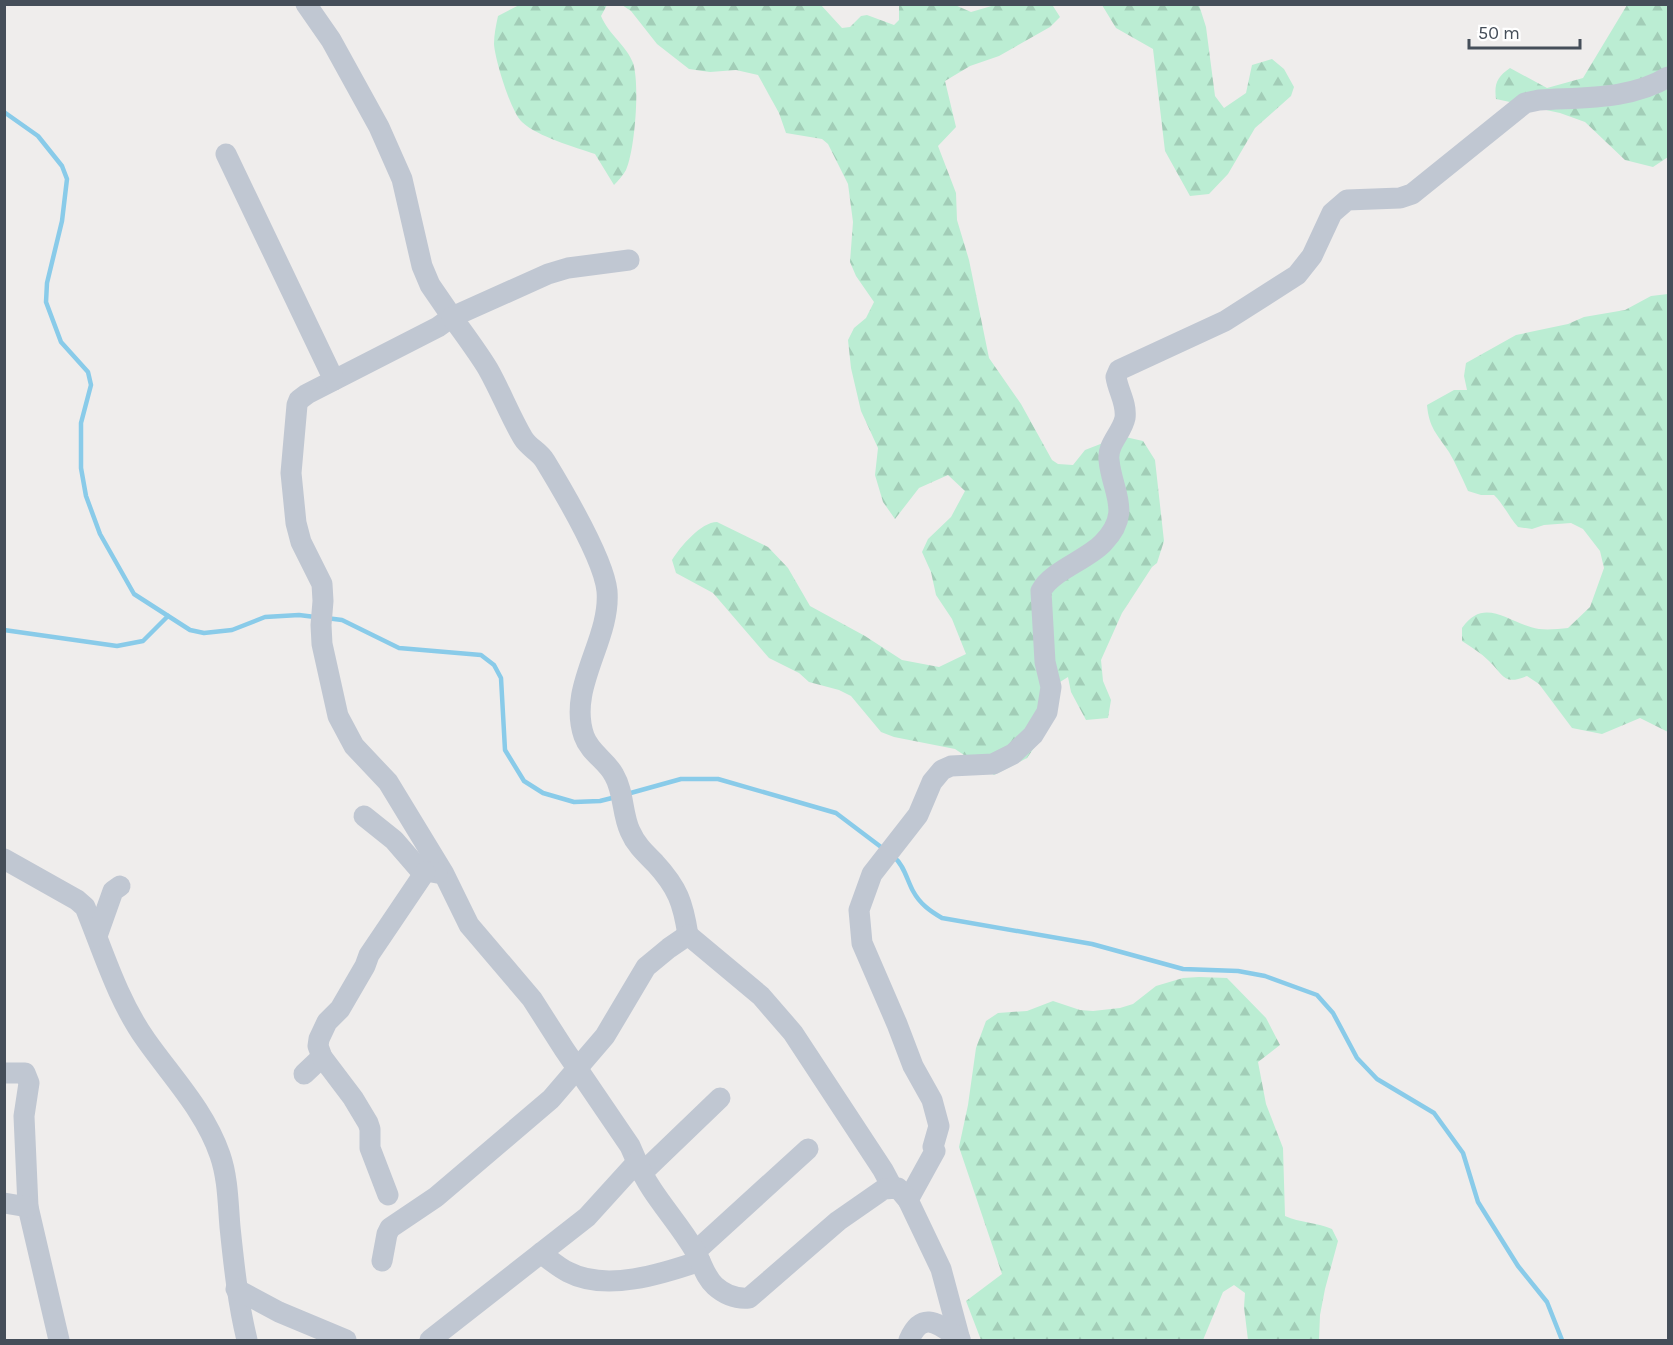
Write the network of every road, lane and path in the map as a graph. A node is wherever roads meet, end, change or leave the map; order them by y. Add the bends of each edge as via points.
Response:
1 (306, 4) edge
2 (1668, 77) edge
3 (226, 154) dead end
4 (630, 260) dead end
5 (452, 317) junction
6 (334, 380) junction
7 (364, 816) dead end
8 (4, 859) edge
9 (434, 873) junction
10 (120, 886) dead end
11 (688, 935) junction
12 (97, 936) junction
13 (322, 1057) junction
14 (577, 1069) junction
15 (4, 1073) edge
16 (304, 1074) dead end
17 (720, 1098) dead end
18 (808, 1149) dead end
19 (639, 1167) junction
20 (900, 1194) junction
21 (387, 1195) dead end
22 (4, 1203) edge
23 (28, 1208) junction
24 (541, 1253) junction
25 (698, 1256) junction
26 (382, 1261) dead end
27 (236, 1289) junction
28 (960, 1340) edge
29 (59, 1341) edge
30 (247, 1341) edge
31 (346, 1341) edge
32 (430, 1341) edge
33 (909, 1341) edge

1 - 5 street via 331,40 379,127 402,179 422,266
2 - 20 street via 1627,93 1525,103 1412,194 1353,199 1335,210 1302,270 1216,326 1124,366 1117,374 1125,411 1108,460 1119,495 1118,518 1102,544 1041,591 1045,662 1051,687 1047,712 1033,735 1013,754 993,764 942,770 932,782 918,815 872,874 859,910 862,943 913,1066 932,1100 939,1126 935,1152
3 - 6 street
4 - 5 street via 548,274
5 - 6 street
5 - 11 street via 488,369 524,441 544,459 602,570 607,609 581,697 579,718 593,753 614,774 638,846 679,895
6 - 9 street via 307,394 297,405 291,473 296,524 322,584 321,625 338,716 354,746 388,782
7 - 9 street via 394,840 420,870
8 - 12 street via 77,900 85,907
9 - 13 street via 369,955 340,1009 327,1022 319,1039
9 - 14 street via 469,925 532,999
10 - 12 street via 113,891
11 - 14 street via 646,967 605,1036
11 - 20 street via 761,996 794,1033
12 - 27 street via 129,1012 197,1108 217,1147 225,1175
13 - 16 street
13 - 21 street via 368,1123 370,1148
14 - 19 street via 630,1146
14 - 26 street via 551,1099 485,1157 390,1228
15 - 23 street via 25,1073 29,1083 24,1116
17 - 19 street
18 - 25 street
19 - 24 street
19 - 25 street
20 - 25 street via 884,1189 838,1221 749,1298 723,1293 709,1280
20 - 28 street via 941,1269
22 - 23 street
23 - 29 street
24 - 25 street via 568,1273 600,1281 641,1278 673,1270
24 - 32 street
27 - 30 street
27 - 31 street
28 - 33 street via 933,1322 915,1329

